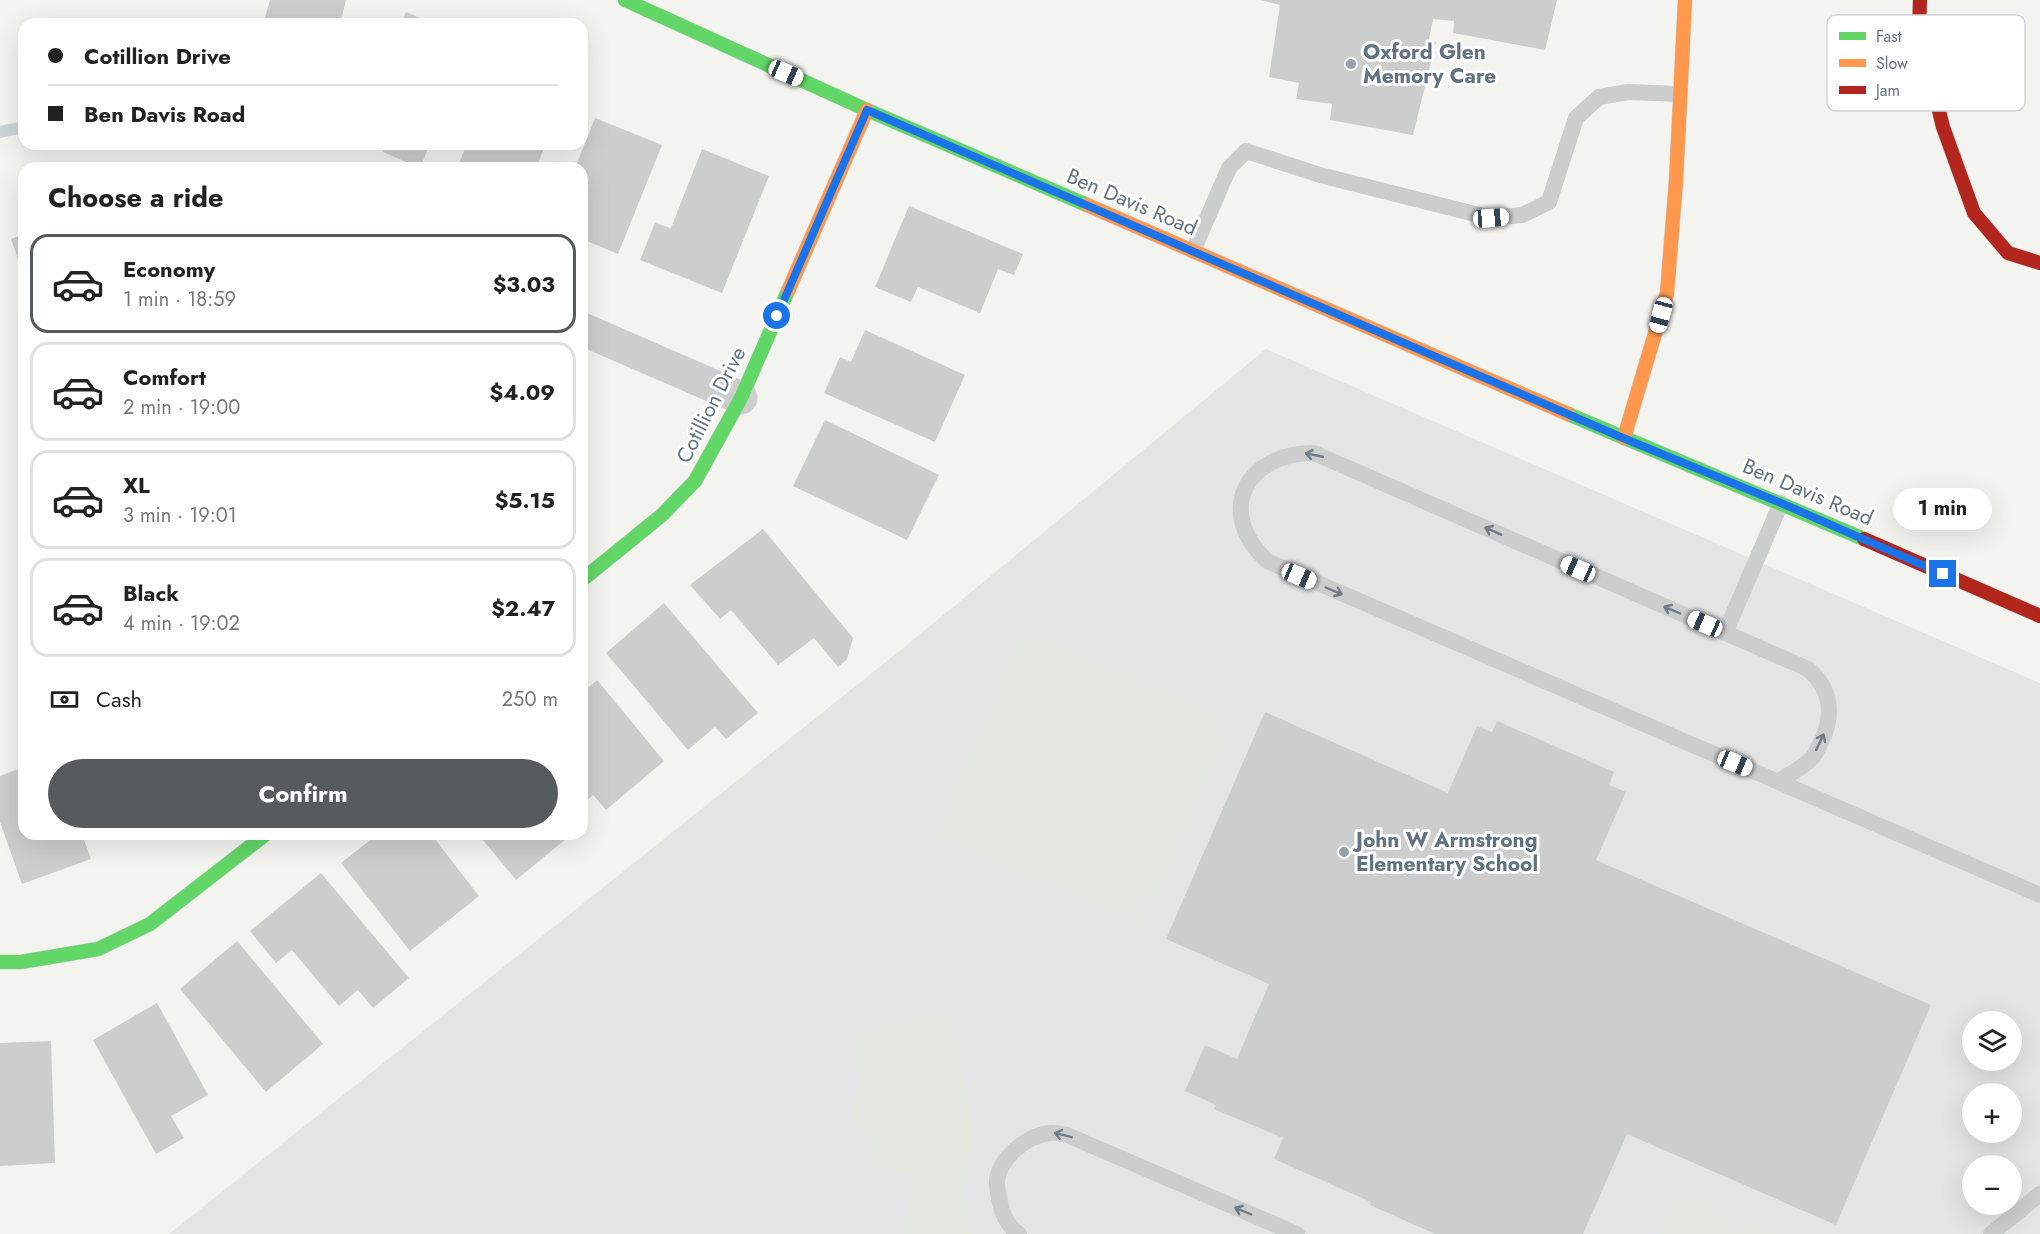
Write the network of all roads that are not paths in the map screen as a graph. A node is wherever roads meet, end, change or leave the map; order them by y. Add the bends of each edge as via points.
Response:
1 (625, 0) edge
2 (1685, 0) edge
3 (1920, 0) edge
4 (1920, 15) edge
5 (1680, 94) junction
6 (867, 110) junction
7 (1939, 111) edge
8 (1193, 251) junction
9 (2040, 263) edge
10 (588, 332) edge
11 (741, 398) junction
12 (1623, 438) junction
13 (1781, 503) junction
14 (588, 575) edge
15 (2040, 616) edge
16 (1725, 633) junction
17 (1779, 782) junction
18 (259, 840) edge
19 (2040, 895) edge
20 (0, 963) edge
21 (2040, 1194) edge
22 (1019, 1234) edge
23 (1296, 1234) edge
24 (1991, 1234) edge

1 - 6 street, Ben Davis Road
2 - 5 street
3 - 4 street
5 - 8 lane via 1628,92 1599,97 1576,118 1549,202 1522,215 1491,218 1320,176 1246,151 1229,168
5 - 12 street via 1667,292
6 - 8 street, Ben Davis Road
6 - 11 street, Cotillion Drive
7 - 9 street via 1974,213 2008,253
8 - 12 street, Ben Davis Road
10 - 11 street
11 - 14 street, Cotillion Drive via 696,481 662,515
12 - 13 street, Ben Davis Road
13 - 15 street, Ben Davis Road
13 - 16 lane
17 -> 16 lane via 1814,755 1829,721 1827,696 1808,669
16 -> 17 lane via 1314,453 1274,460 1252,477 1245,489 1243,523 1252,544 1267,561
17 - 19 lane
18 - 20 street via 150,924 98,949
21 - 24 lane
23 -> 22 lane via 1051,1132 1022,1144 1001,1167 997,1181 1005,1220

